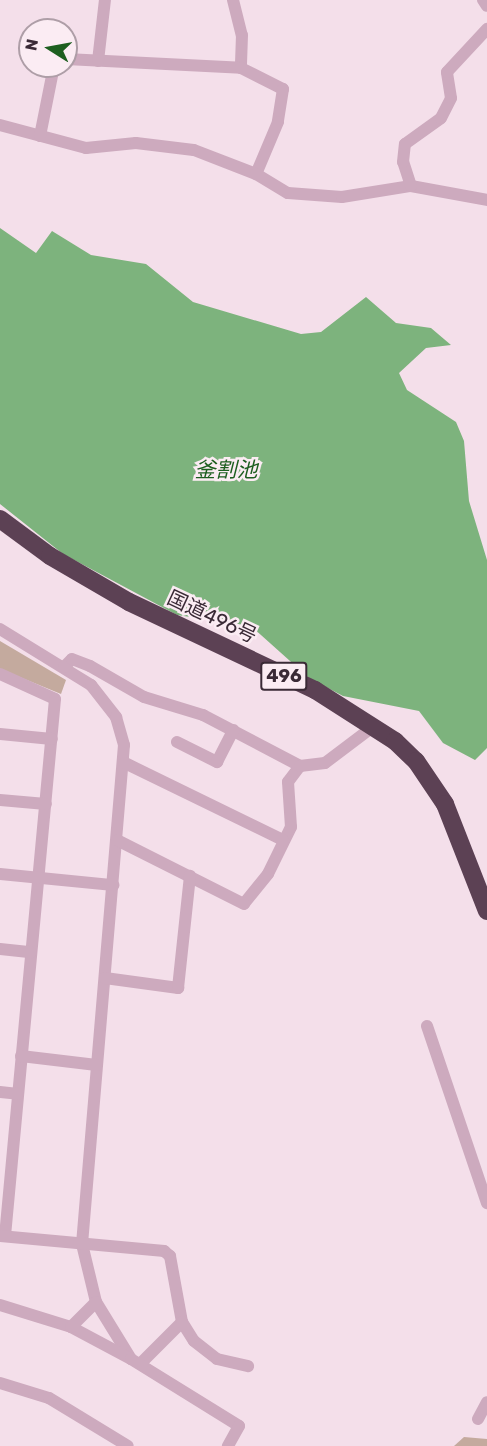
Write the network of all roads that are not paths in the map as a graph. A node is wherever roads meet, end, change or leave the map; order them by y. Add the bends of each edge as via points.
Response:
1 (105, 0) edge
2 (232, 0) edge
3 (483, 0) edge
4 (487, 6) edge
5 (487, 29) edge
6 (78, 60) edge
7 (98, 61) junction
8 (241, 68) junction
9 (52, 78) edge
10 (0, 125) edge
11 (40, 136) junction
12 (256, 174) junction
13 (411, 186) junction
14 (487, 200) edge
15 (0, 519) edge
16 (0, 629) edge
17 (64, 667) junction
18 (0, 674) edge
19 (374, 726) junction
20 (233, 730) junction
21 (0, 734) edge
22 (52, 738) junction
23 (177, 742) dead end
24 (125, 763) junction
25 (300, 766) junction
26 (0, 800) edge
27 (46, 804) junction
28 (117, 840) junction
29 (283, 840) junction
30 (0, 874) edge
31 (190, 876) junction
32 (40, 878) junction
33 (112, 885) junction
34 (487, 911) edge
35 (0, 949) edge
36 (31, 952) junction
37 (105, 978) junction
38 (427, 1026) dead end
39 (21, 1056) junction
40 (96, 1065) junction
41 (0, 1092) edge
42 (18, 1094) junction
43 (487, 1203) edge
44 (2, 1236) edge
45 (82, 1244) junction
46 (96, 1302) junction
47 (0, 1305) edge
48 (182, 1322) junction
49 (71, 1327) junction
50 (135, 1361) junction
51 (248, 1366) dead end
52 (0, 1383) edge
53 (487, 1402) edge
54 (478, 1419) dead end
55 (128, 1446) edge
56 (228, 1446) edge

1 - 7 street
2 - 8 street via 242,35
3 - 4 street
5 - 13 street via 447,72 451,98 441,118 405,144 403,162
6 - 7 street
7 - 8 street
8 - 12 street via 283,89 279,122
9 - 11 street
10 - 11 street
11 - 12 street via 86,148 164,144 194,150
12 - 13 street via 288,193 312,197 342,197
13 - 14 street
15 - 19 highway, 国道496号 / 496 via 50,556 129,602 315,690
16 - 17 street
17 - 20 street via 72,659 144,697 203,715
17 - 24 street via 91,685 108,704 121,730
18 - 22 street via 55,699
19 - 25 street via 325,763
19 - 34 highway, 国道496号 / 496 via 416,761 432,782 445,804
20 - 23 street via 217,762
20 - 25 street
21 - 22 street
22 - 27 street
24 - 28 street
24 - 29 street
25 - 29 street via 288,782 291,827
26 - 27 street
27 - 32 street
28 - 31 street
28 - 33 street
29 - 31 street via 268,874 244,904
30 - 32 street
31 - 37 street via 178,988
32 - 33 street
32 - 36 street
33 - 37 street
35 - 36 street
36 - 39 street
37 - 40 street
38 - 43 street
39 - 40 street
39 - 42 street
40 - 45 street
41 - 42 street
42 - 44 street
44 - 45 street
45 - 46 street
45 - 48 street via 164,1251 170,1256
46 - 49 street
46 - 50 street
47 - 49 street
48 - 50 street
48 - 51 street via 194,1341 217,1359
49 - 50 street
50 - 56 street via 240,1426
52 - 55 street via 49,1398
53 - 54 street

